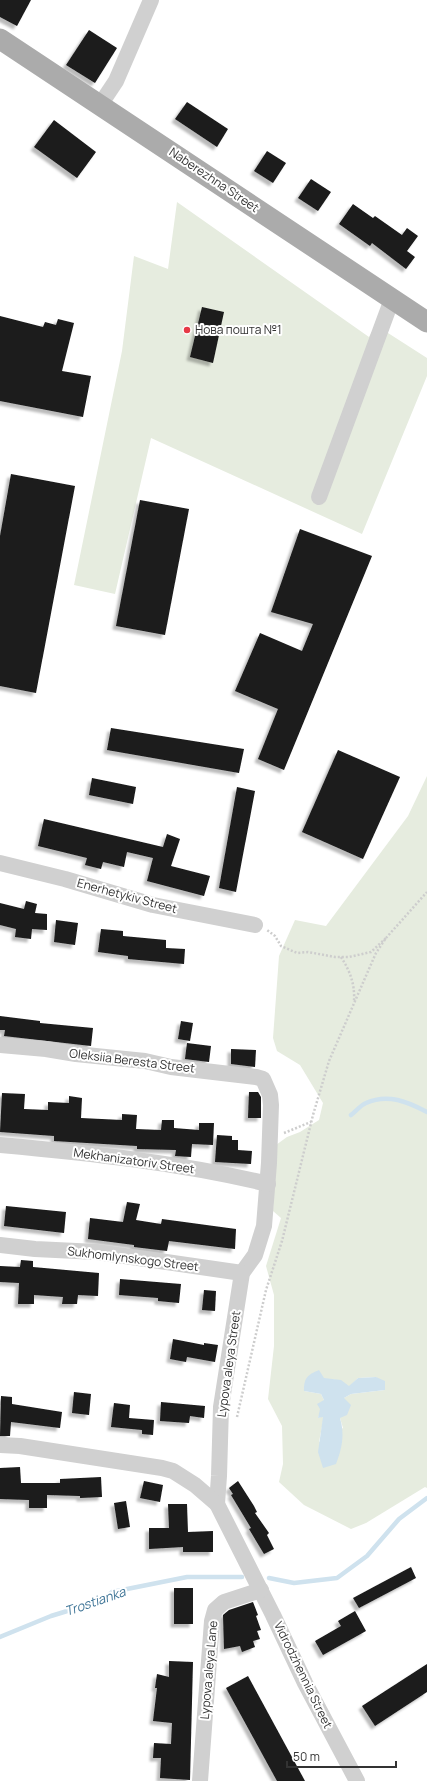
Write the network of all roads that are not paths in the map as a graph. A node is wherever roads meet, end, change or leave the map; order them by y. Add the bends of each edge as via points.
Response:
1 (151, 0) edge
2 (0, 39) edge
3 (100, 105) junction
4 (392, 299) junction
5 (427, 322) edge
6 (319, 497) dead end
7 (0, 864) edge
8 (255, 925) road end
9 (0, 1045) edge
10 (0, 1145) edge
11 (268, 1184) junction
12 (0, 1245) edge
13 (242, 1273) junction
14 (0, 1445) edge
15 (217, 1504) junction
16 (261, 1590) junction
17 (200, 1781) edge
18 (357, 1781) edge

1 - 3 street via 116,81
2 - 3 main road, Naberezhna Street
3 - 4 main road, Naberezhna Street
4 - 5 main road, Naberezhna Street
4 - 6 street
7 - 8 street, Enerhetykiv Street via 65,879 153,905
9 - 11 street, Oleksiia Beresta Street via 256,1076 263,1079 271,1105
10 - 11 street, Mekhanizatoriv Street via 172,1166
11 - 13 street via 264,1226 255,1255
12 - 13 street, Sukhomlynskogo Street via 97,1252
13 - 15 street, Lypova aleya Street via 221,1407
14 - 15 street via 162,1468 173,1471 195,1485
15 - 16 street
16 - 17 street, Lypova aleya Lane via 224,1602 214,1616 209,1646
16 - 18 street, Vidrodzhennia Street via 305,1683

